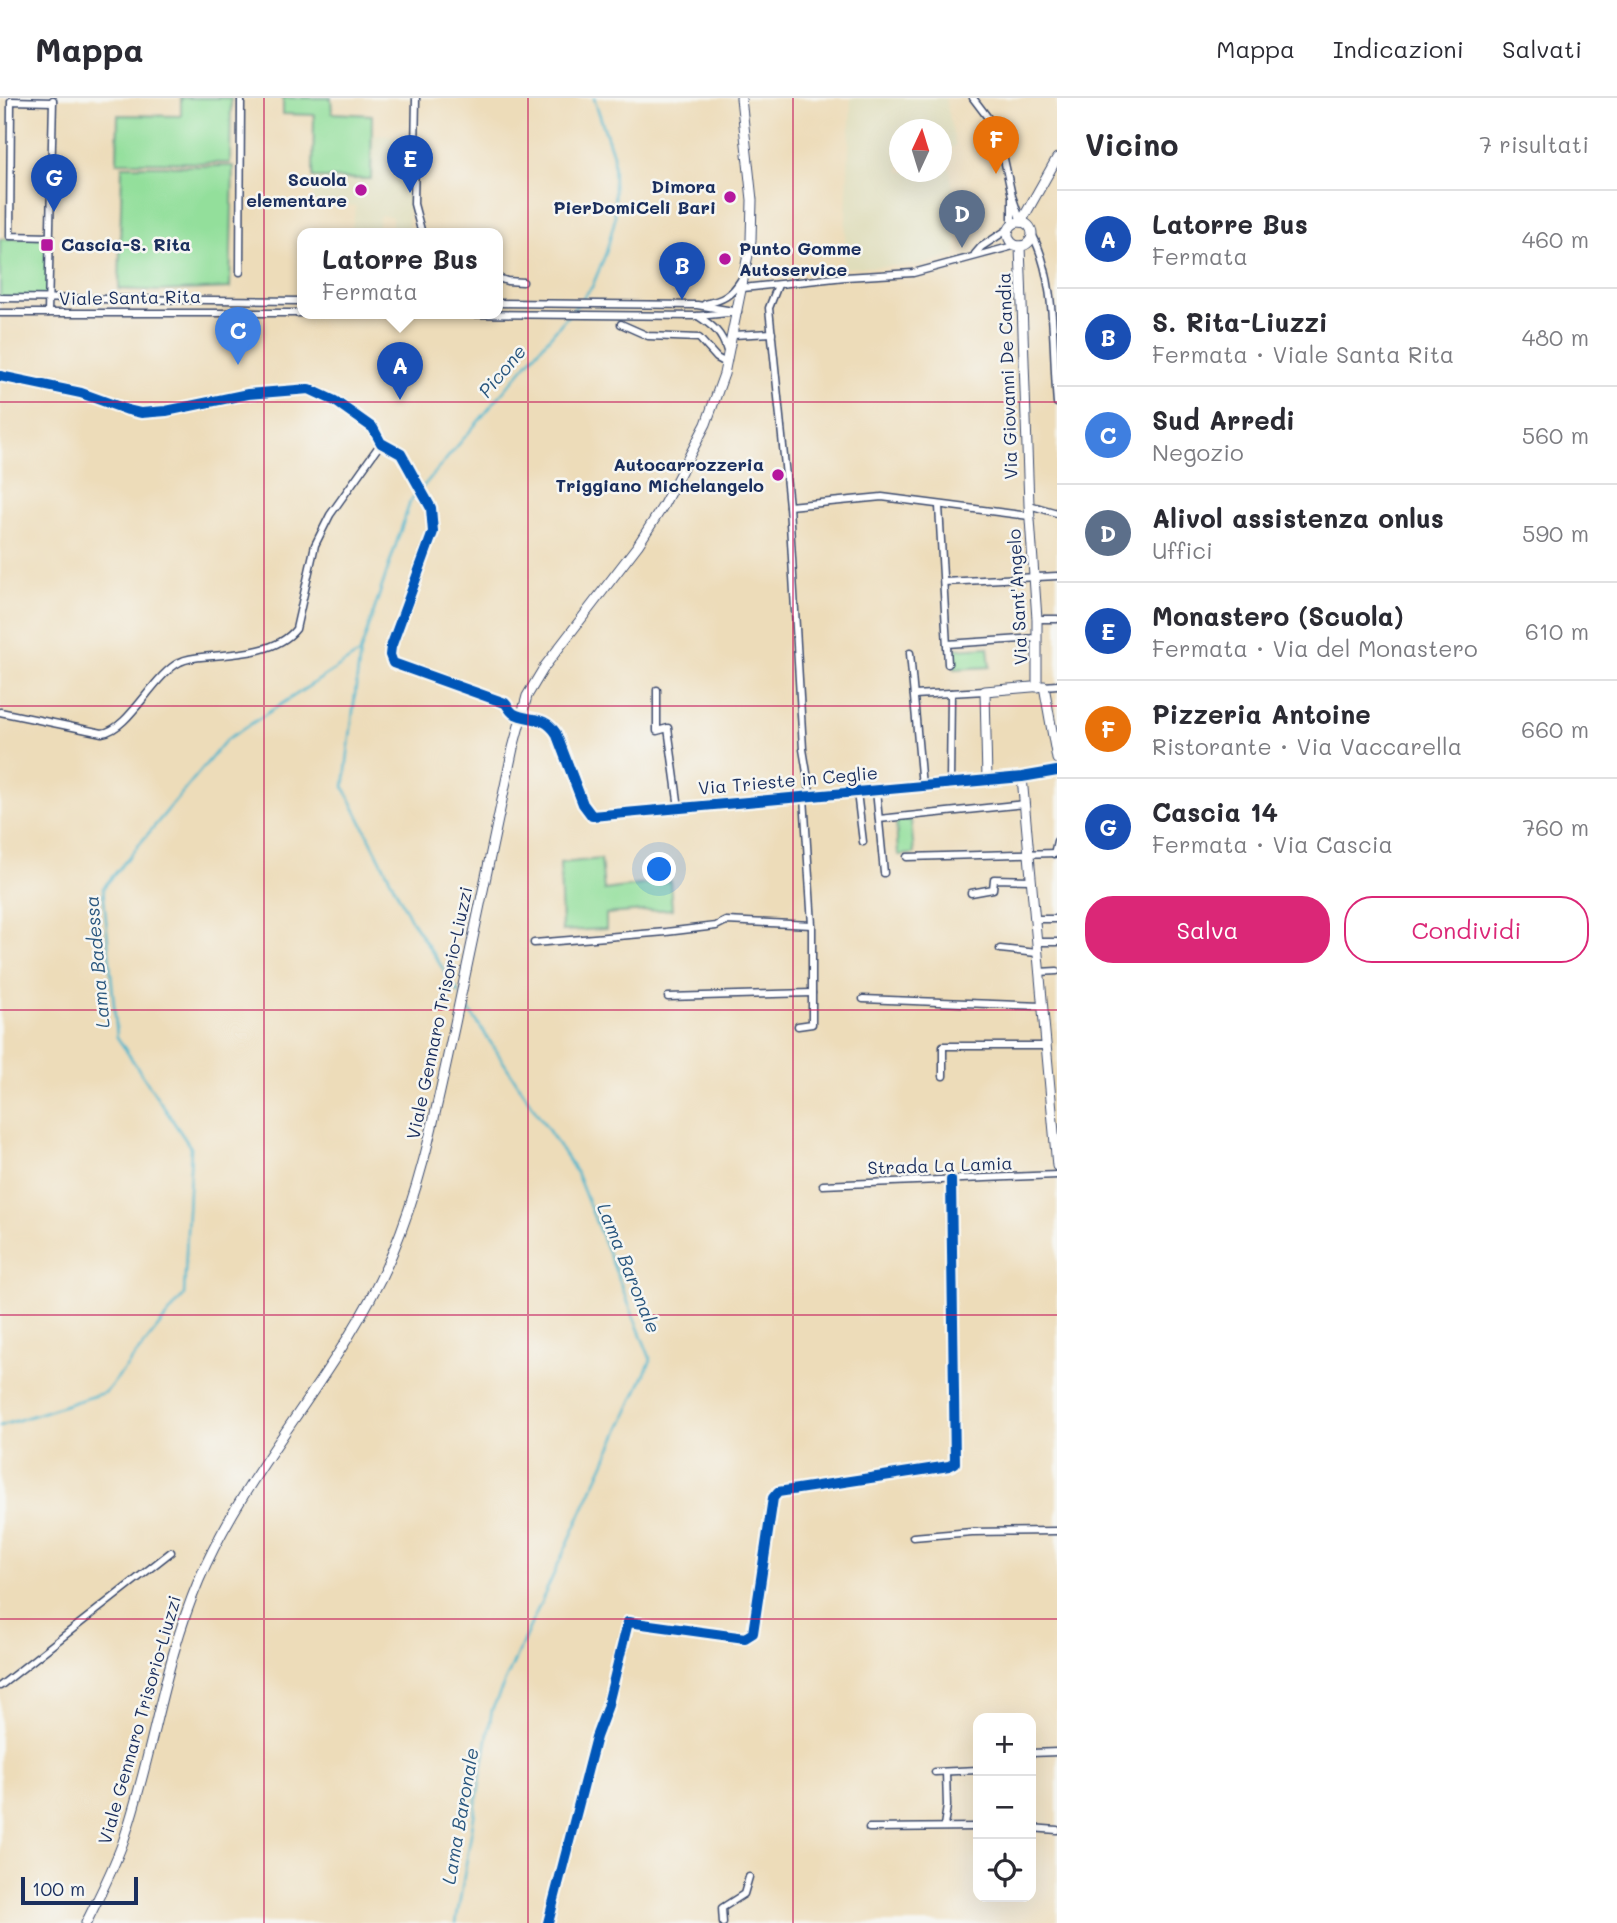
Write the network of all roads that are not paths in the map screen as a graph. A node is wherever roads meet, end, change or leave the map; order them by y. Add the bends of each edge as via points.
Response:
1 (241, 98) edge
2 (416, 98) edge
3 (741, 98) edge
4 (53, 100) edge
5 (978, 100) edge
6 (1057, 158) edge
7 (1012, 196) junction
8 (1029, 207) junction
9 (1014, 226) junction
10 (420, 228) edge
11 (1032, 234) junction
12 (51, 237) junction
13 (1018, 246) junction
14 (974, 255) junction
15 (240, 272) dead end
16 (746, 273) junction
17 (503, 279) edge
18 (523, 282) dead end
19 (778, 285) junction
20 (743, 288) junction
21 (0, 298) edge
22 (48, 299) junction
23 (174, 300) junction
24 (297, 301) edge
25 (503, 303) edge
26 (1054, 303) edge
27 (658, 305) junction
28 (697, 305) junction
29 (173, 311) junction
30 (738, 312) junction
31 (0, 313) edge
32 (48, 313) junction
33 (297, 313) edge
34 (503, 314) edge
35 (658, 316) junction
36 (698, 316) junction
37 (621, 324) dead end
38 (772, 333) junction
39 (733, 335) junction
40 (727, 359) junction
41 (0, 376) edge
42 (1057, 403) edge
43 (381, 443) junction
44 (1028, 505) junction
45 (789, 506) junction
46 (939, 506) junction
47 (1057, 513) edge
48 (1029, 516) junction
49 (1057, 576) edge
50 (1034, 577) junction
51 (944, 582) junction
52 (1037, 619) junction
53 (1057, 619) edge
54 (1037, 638) junction
55 (947, 644) junction
56 (910, 653) dead end
57 (948, 664) dead end
58 (1057, 685) edge
59 (1041, 686) junction
60 (657, 690) dead end
61 (985, 691) junction
62 (951, 693) junction
63 (914, 695) junction
64 (0, 712) edge
65 (522, 715) junction
66 (1057, 759) edge
67 (1057, 771) edge
68 (1022, 777) junction
69 (987, 780) junction
70 (950, 783) junction
71 (922, 786) junction
72 (876, 790) junction
73 (858, 792) junction
74 (807, 797) junction
75 (1025, 804) junction
76 (680, 808) junction
77 (879, 819) junction
78 (1057, 841) edge
79 (863, 842) dead end
80 (1056, 854) edge
81 (1030, 855) junction
82 (907, 857) dead end
83 (884, 873) dead end
84 (1031, 880) junction
85 (971, 893) dead end
86 (1035, 919) junction
87 (1057, 919) edge
88 (812, 925) junction
89 (1037, 942) junction
90 (1057, 942) edge
91 (534, 943) dead end
92 (1000, 949) dead end
93 (1038, 953) junction
94 (1039, 971) junction
95 (1057, 971) edge
96 (812, 993) junction
97 (668, 997) dead end
98 (863, 999) dead end
99 (1042, 1006) junction
100 (798, 1026) dead end
101 (1046, 1046) junction
102 (943, 1076) dead end
103 (1053, 1083) edge
104 (1057, 1166) edge
105 (1057, 1175) edge
106 (951, 1180) junction
107 (823, 1185) dead end
108 (1057, 1531) edge
109 (914, 1537) dead end
110 (171, 1552) dead end
111 (0, 1686) edge
112 (1057, 1752) edge
113 (1036, 1753) edge
114 (973, 1770) edge
115 (935, 1772) dead end
116 (946, 1772) junction
117 (944, 1826) junction
118 (973, 1827) edge
119 (869, 1828) dead end
120 (1036, 1828) edge
121 (1057, 1830) edge
122 (749, 1877) dead end
123 (86, 1923) edge
124 (548, 1923) edge
125 (723, 1923) edge

1 - 15 street
2 - 10 street via 414,204
3 - 16 main road, Viale Gennaro Trisorio-Liuzzi via 752,200
4 - 12 street
4 - 12 street via 11,102 10,143 10,236
5 - 7 street via 998,131
6 - 8 main road
7 - 8 street
7 - 9 street
8 - 9 main road
9 - 11 main road via 1029,226
9 - 13 main road via 1010,240
9 - 14 street
11 - 13 main road via 1028,243
11 - 26 street
12 - 22 street
13 - 14 street
13 - 44 main road, Via Giovanni De Candia
14 - 19 street via 913,273
16 - 20 main road, Viale Gennaro Trisorio-Liuzzi
16 - 28 street via 722,301
17 - 18 street
19 - 20 street
19 - 38 street via 769,308
20 - 30 main road, Viale Gennaro Trisorio-Liuzzi
21 - 22 street, Viale Santa Rita
22 - 23 street, Viale Santa Rita
22 - 32 street
23 - 24 street, Viale Santa Rita
23 - 29 street
25 - 27 street
26 - 42 street
27 - 28 street
27 - 35 street
28 - 30 street
29 - 32 street, Viale Santa Rita
29 - 33 street, Viale Santa Rita
30 - 36 street
30 - 39 main road, Viale Gennaro Trisorio-Liuzzi
31 - 32 street, Viale Santa Rita
34 - 35 street
35 - 36 street
36 - 40 street via 723,338
37 - 40 street via 648,336 699,338 717,358
38 - 39 street
38 - 45 street
39 - 40 main road, Viale Gennaro Trisorio-Liuzzi
40 - 65 main road, Viale Gennaro Trisorio-Liuzzi via 706,424 663,506 639,545 545,666 527,696
41 - 43 street via 81,393 141,413 248,394 309,389 373,428
43 - 64 street via 330,515 315,545 296,629 289,637 256,651 183,660 109,732
43 - 65 street via 401,454 432,508 433,533 391,647 393,663 505,703
44 - 47 street
44 - 48 main road, Via Sant'Angelo
45 - 46 street via 882,497
45 - 74 street
46 - 48 street
46 - 51 street
48 - 50 main road, Via Sant'Angelo
49 - 50 street
50 - 51 street
50 - 52 main road, Via Sant'Angelo
51 - 55 street
52 - 53 street
52 - 54 main road, Via Sant'Angelo
54 - 55 street
54 - 59 main road, Via Sant'Angelo
55 - 57 street
56 - 63 street
58 - 59 street
59 - 61 main road
59 - 66 main road, Via Sant'Angelo
60 - 76 street via 657,731 667,728
61 - 62 street
61 - 69 main road
62 - 63 street
62 - 70 street
63 - 71 street
65 - 76 street, Via Trieste in Ceglie via 550,725 592,816
65 - 123 main road, Viale Gennaro Trisorio-Liuzzi via 435,1118 392,1254 355,1329 235,1509 206,1563 186,1612 123,1841
67 - 68 main road
68 - 69 main road
68 - 75 main road
69 - 70 street, Via Trieste in Ceglie
70 - 71 street, Via Trieste in Ceglie
71 - 72 street, Via Trieste in Ceglie
72 - 73 street, Via Trieste in Ceglie
72 - 77 street
73 - 74 street, Via Trieste in Ceglie
73 - 79 street
74 - 76 street, Via Trieste in Ceglie
74 - 88 street
75 - 77 street
75 - 81 main road
77 - 83 street
78 - 80 street
80 - 81 street
81 - 82 street
81 - 84 main road
84 - 85 street via 994,879 993,889
84 - 86 main road
86 - 87 street
86 - 89 main road
88 - 91 street via 726,921 666,932
88 - 96 street
89 - 90 street
89 - 93 main road
92 - 93 street
93 - 94 main road
94 - 95 street
94 - 99 main road
96 - 97 street
96 - 100 street via 812,1024
98 - 99 street
99 - 101 main road
101 - 102 street via 943,1046
101 - 103 main road
103 - 104 main road
105 - 106 street, Strada La Lamia
106 - 107 street, Strada La Lamia
106 - 124 street via 955,1463 778,1492 773,1498 753,1633 745,1638 628,1622
108 - 109 street
110 - 111 street
112 - 113 street
114 - 116 street
115 - 116 street
116 - 117 street
117 - 118 street
117 - 119 street
120 - 121 street
122 - 125 street via 744,1894 722,1908

